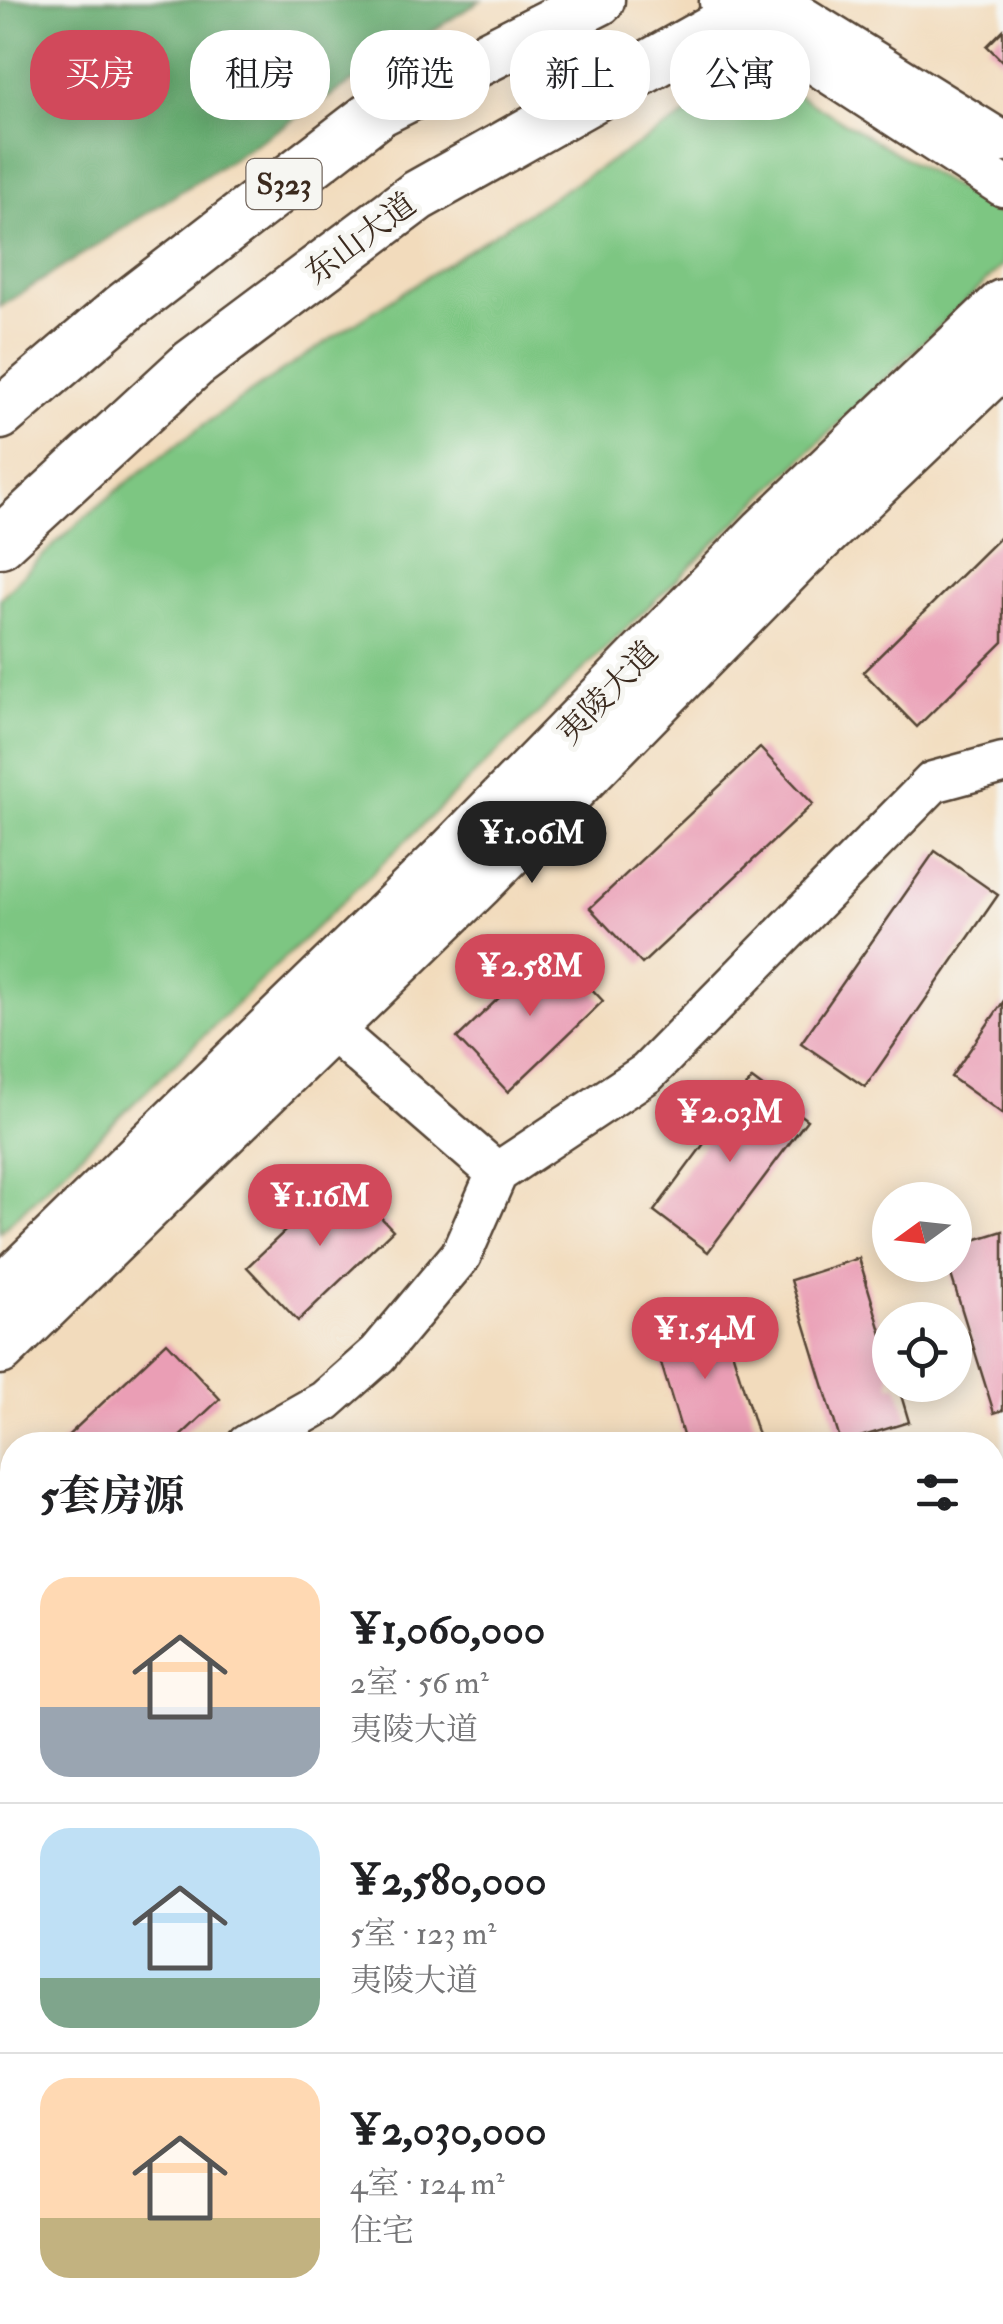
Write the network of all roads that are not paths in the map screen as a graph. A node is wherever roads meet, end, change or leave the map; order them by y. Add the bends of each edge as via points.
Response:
1 (598, 0) edge
2 (749, 3) edge
3 (1003, 142) edge
4 (1003, 186) edge
5 (1003, 304) edge
6 (1003, 361) edge
7 (0, 414) edge
8 (0, 542) edge
9 (1003, 763) edge
10 (330, 1028) junction
11 (497, 1174) junction
12 (0, 1293) edge
13 (0, 1349) edge
14 (270, 1432) edge

1 - 7 main road, S323 via 379,111 124,308
2 - 3 street
2 - 4 street
2 - 8 main road, 东山大道 via 417,196 193,364
5 - 12 main road, 夷陵大道
6 - 10 main road, 夷陵大道 via 794,561
9 - 11 street via 933,782 648,1072
10 - 11 street
10 - 13 main road, 夷陵大道
11 - 14 street via 461,1255 378,1354 325,1401

